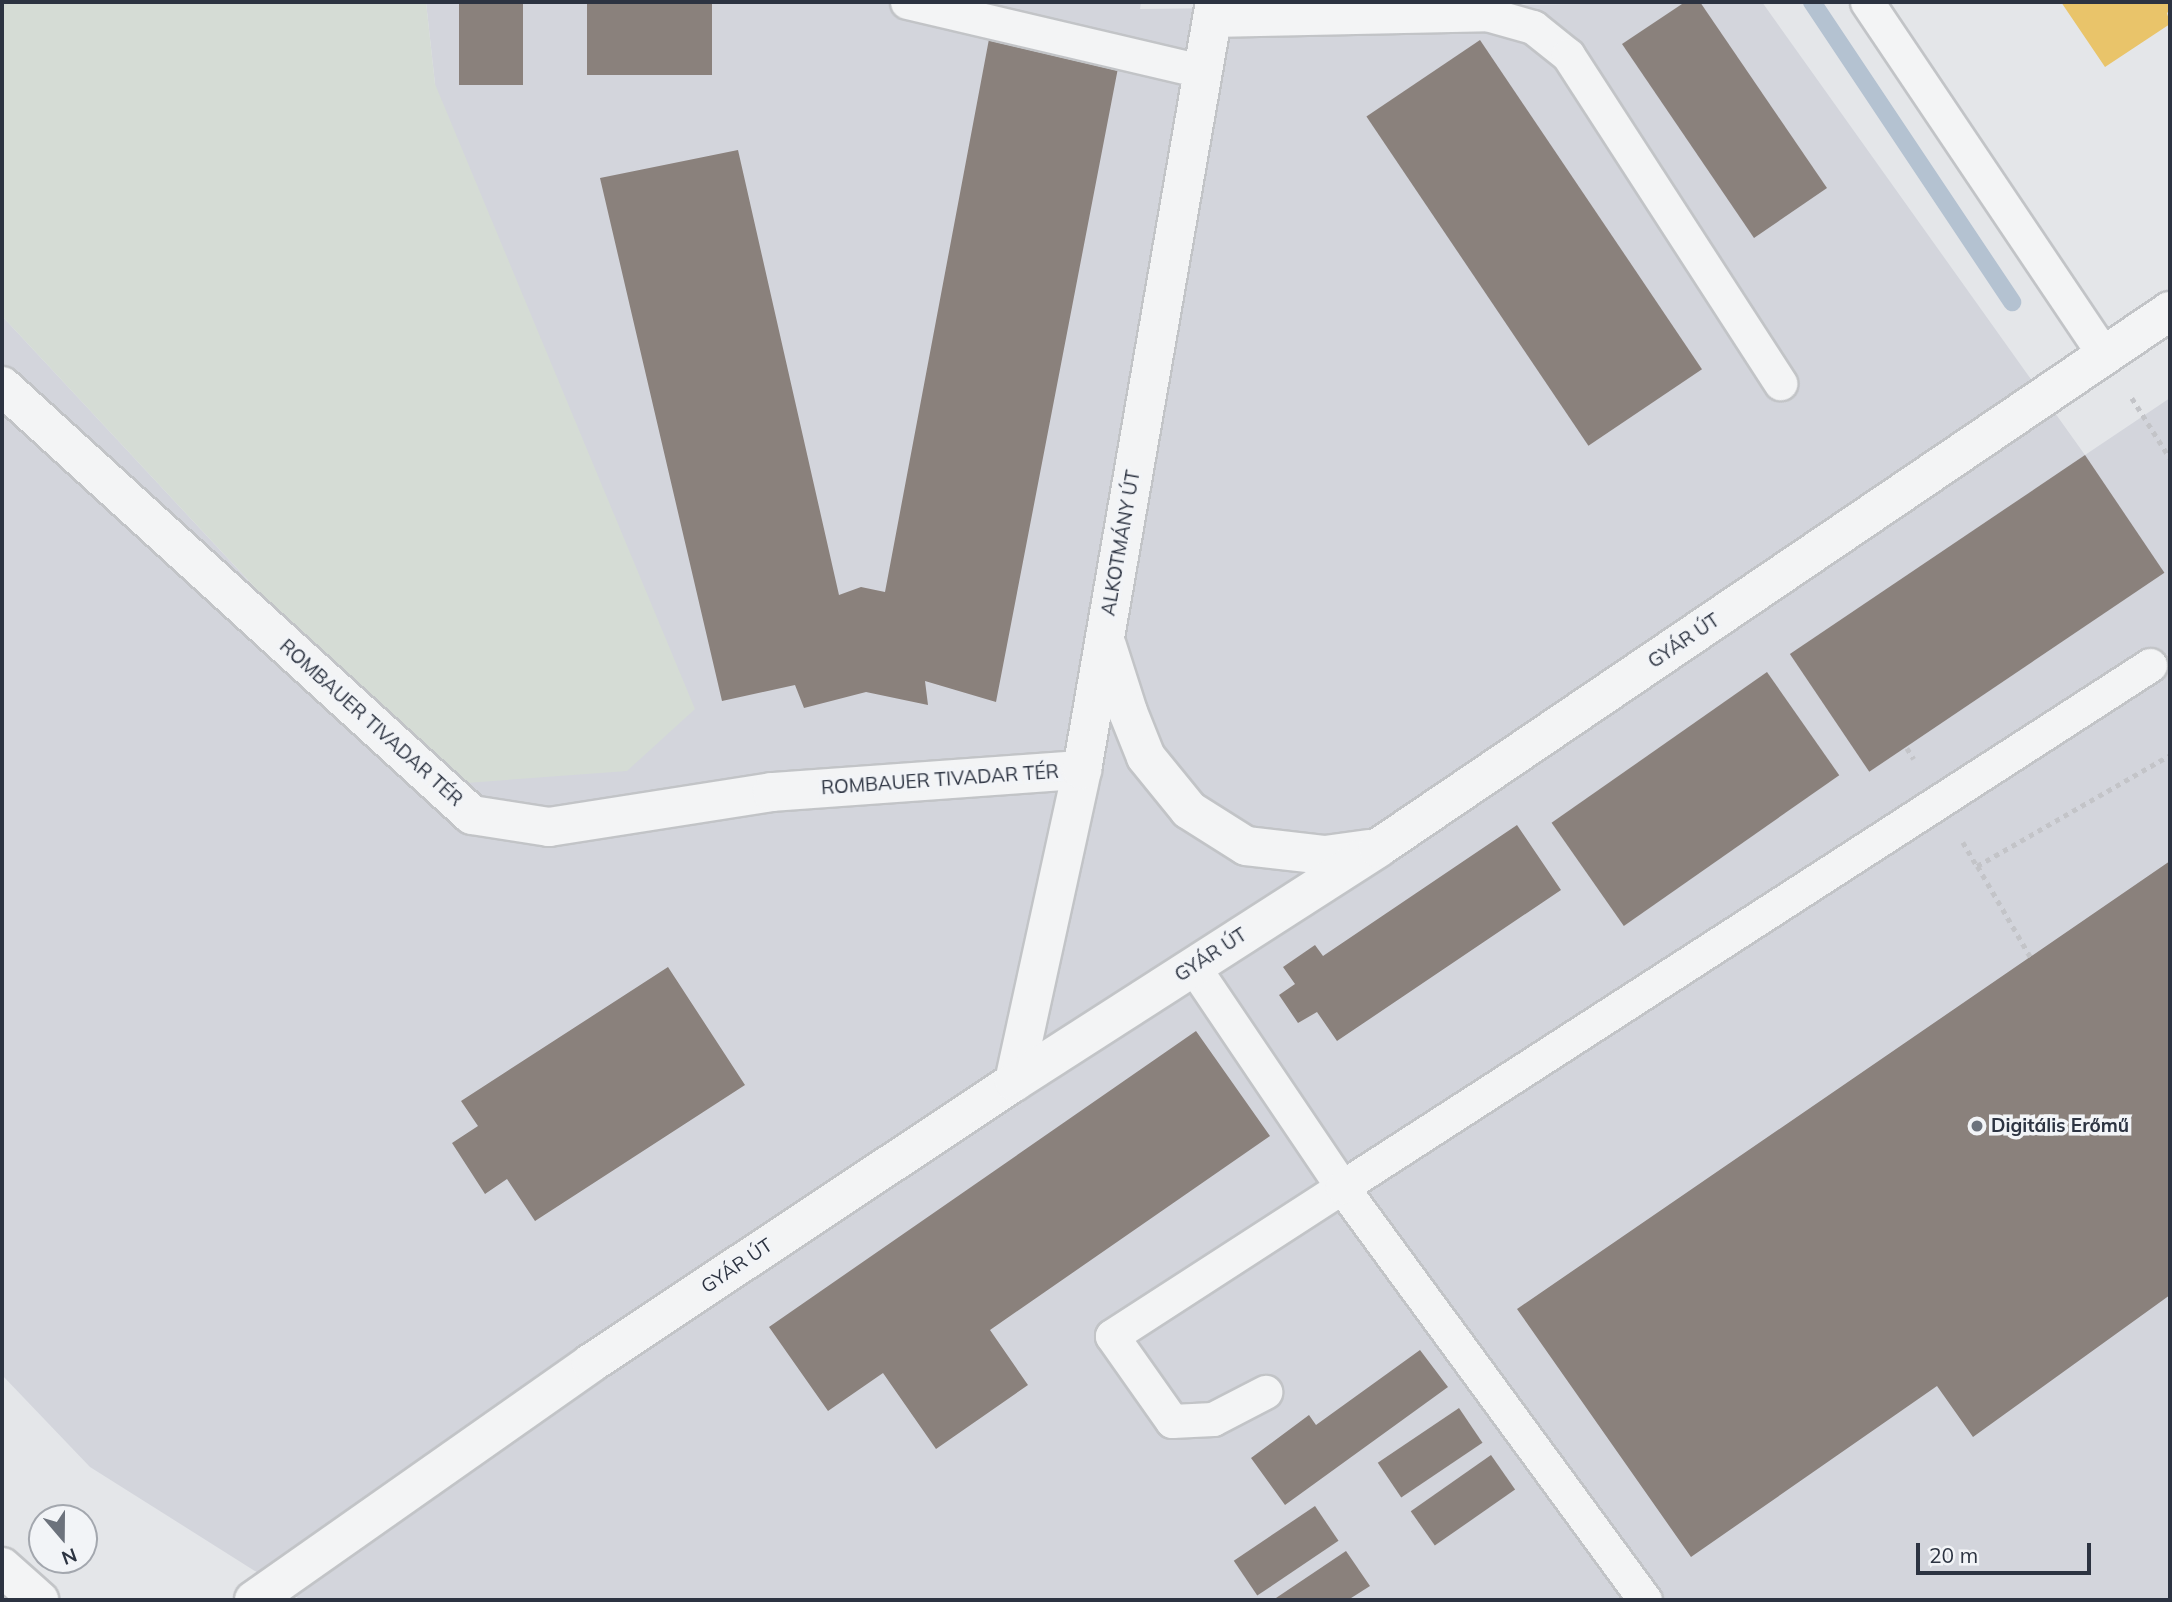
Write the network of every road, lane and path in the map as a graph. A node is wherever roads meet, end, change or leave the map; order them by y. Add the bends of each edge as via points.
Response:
1 (907, 2) edge
2 (1867, 2) edge
3 (1213, 11) edge
4 (1201, 71) junction
5 (2170, 311) edge
6 (2105, 356) junction
7 (1780, 383) dead end
8 (2, 386) edge
9 (2170, 458) edge
10 (1105, 638) junction
11 (2150, 665) dead end
12 (2170, 755) edge
13 (1082, 770) junction
14 (1378, 848) junction
15 (2031, 957) dead end
16 (1193, 966) junction
17 (1014, 1082) junction
18 (1342, 1187) junction
19 (1265, 1392) dead end
20 (2, 1567) edge
21 (267, 1591) edge
22 (39, 1600) edge
23 (1645, 1600) edge

1 - 4 lane
2 - 6 lane
3 - 4 street, ALKOTMÁNY ÚT
3 - 7 lane via 1487,14 1534,27 1568,55
4 - 10 street, ALKOTMÁNY ÚT
5 - 6 street, GYÁR ÚT
6 - 9 path
6 - 14 street, GYÁR ÚT
8 - 13 street, ROMBAUER TIVADAR TÉR via 472,815 549,827 772,793
10 - 13 street, ALKOTMÁNY ÚT
10 - 14 street via 1146,757 1189,810 1246,846 1325,855
11 - 18 lane
12 - 15 path via 1977,866
13 - 17 street, ALKOTMÁNY ÚT
14 - 16 street, GYÁR ÚT
16 - 17 street, GYÁR ÚT
16 - 18 lane
17 - 21 street, GYÁR ÚT via 591,1363
18 - 19 lane via 1112,1336 1172,1420 1213,1419
18 - 23 lane
20 - 22 street

